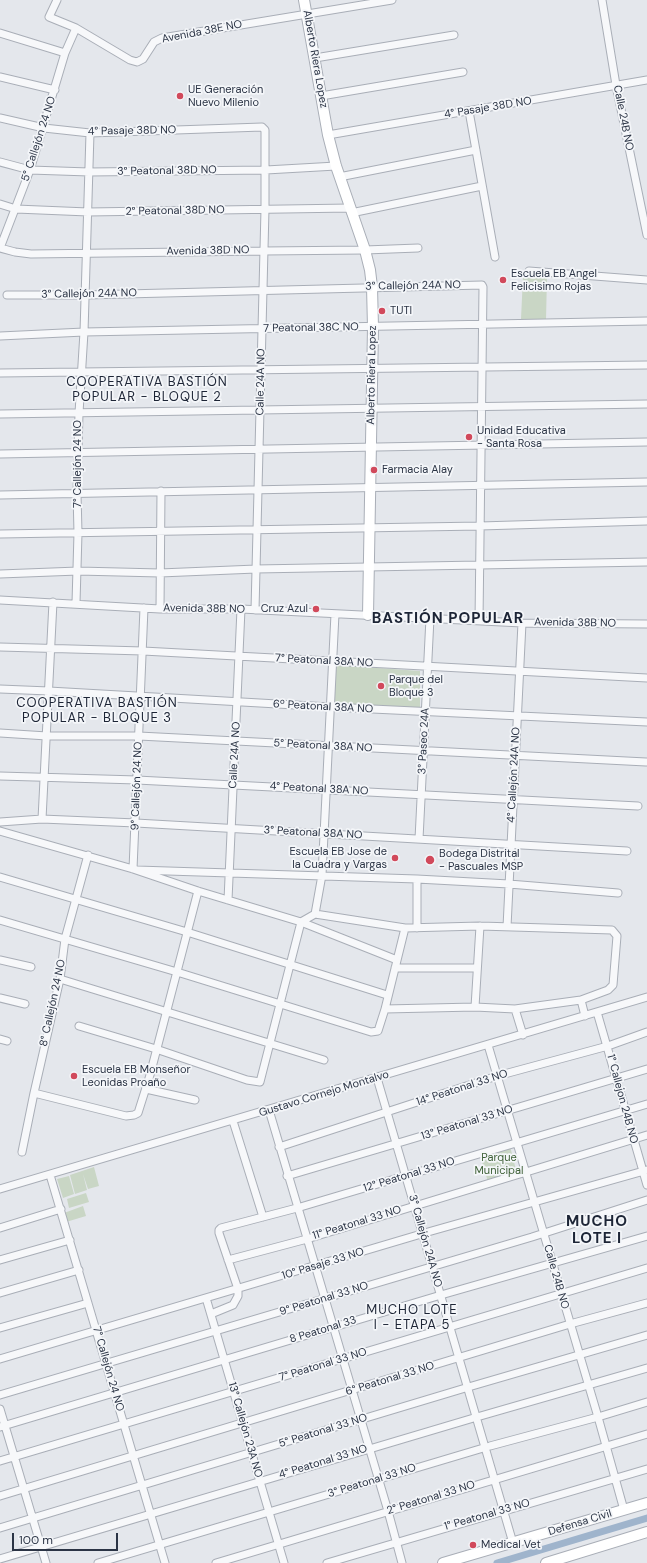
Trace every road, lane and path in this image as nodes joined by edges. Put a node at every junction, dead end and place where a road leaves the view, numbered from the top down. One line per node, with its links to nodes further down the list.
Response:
1 (57, 0): 6 (street, Avenida 38E NO)
2 (304, 0): 5 (main road, Alberto Riera Lopez)
3 (392, 0): 5 (street, Avenida 38E NO)
4 (602, 0): 14 (street, Calle 24B NO)
5 (306, 13): 6 (street, Avenida 38E NO); 10 (main road, Alberto Riera Lopez)
6 (76, 28): 9 (street, 5° Callejón 24 NO)
7 (0, 33): 9 (street)
8 (454, 35): 10 (street)
9 (65, 53): 15 (street, 5° Callejón 24 NO)
10 (315, 58): 16 (main road, Alberto Riera Lopez)
11 (463, 72): 16 (street)
12 (0, 76): 15 (street)
13 (647, 80): 14 (street, 4° Pasaje 38D NO)
14 (616, 85): 17 (street, 4° Pasaje 38D NO); 36 (street, Calle 24B NO)
15 (55, 90): 19 (street, 5° Callejón 24 NO)
16 (321, 96): 22 (main road, Alberto Riera Lopez)
17 (469, 110): 22 (street, 4° Pasaje 38D NO); 23 (street)
18 (0, 118): 19 (street, 4° Pasaje 38D NO)
19 (44, 128): 21 (street, 4° Pasaje 38D NO); 26 (street, 5° Callejón 24 NO)
20 (265, 130): 21 (street, 4° Pasaje 38D NO); 27 (street, Calle 24A NO)
21 (90, 133): 28 (street, 7° Callejón 24 NO)
22 (328, 135): 25 (main road, Alberto Riera Lopez)
23 (476, 150): 29 (street); 30 (street)
24 (0, 162): 26 (street, 3° Peatonal 38D NO)
25 (336, 166): 27 (street, 3° Peatonal 38D NO); 29 (main road, Alberto Riera Lopez)
26 (30, 170): 28 (street, 3° Peatonal 38D NO); 32 (street, 5° Callejón 24 NO)
27 (266, 170): 28 (street, 3° Peatonal 38D NO); 33 (street, Calle 24A NO)
28 (89, 172): 35 (street, 7° Callejón 24 NO)
29 (339, 177): 34 (main road, Alberto Riera Lopez)
30 (482, 186): 34 (street, 2° Peatonal 38D NO); 42 (street)
31 (0, 204): 32 (street, 2° Peatonal 38D NO)
32 (16, 208): 35 (street, 2° Peatonal 38D NO); 37 (street, 5° Callejón 24 NO)
33 (265, 209): 34 (street, 2° Peatonal 38D NO); 35 (street, 2° Peatonal 38D NO); 40 (street, Calle 24A NO)
34 (350, 210): 39 (main road, Alberto Riera Lopez)
35 (88, 212): 41 (street, 7° Callejón 24 NO)
36 (647, 235)
37 (0, 248): 41 (street, Avenida 38D NO)
38 (418, 248): 39 (street, Avenida 38D NO)
39 (365, 250): 40 (street, Avenida 38D NO); 45 (main road, Alberto Riera Lopez)
40 (264, 251): 41 (street, Avenida 38D NO); 46 (street, Calle 24A NO)
41 (86, 253): 48 (street, 7° Callejón 24 NO)
42 (494, 257)
43 (529, 271): 44 (street)
44 (647, 280)
45 (372, 287): 46 (street, 3° Callejón 24A NO); 50 (street, 3° Callejón 24A NO); 51 (main road, Alberto Riera Lopez)
46 (263, 289): 48 (street, 3° Callejón 24A NO); 52 (street, Calle 24A NO)
47 (7, 295): 48 (street, 3° Callejón 24A NO)
48 (86, 295): 53 (street, 7° Callejón 24 NO)
49 (647, 321): 50 (street, 7 Peatonal 38C NO)
50 (483, 324): 51 (street, 7 Peatonal 38C NO); 56 (street, 3° Callejón 24A NO)
51 (373, 327): 52 (street, 7 Peatonal 38C NO); 57 (main road, Alberto Riera Lopez)
52 (262, 329): 53 (street, 7 Peatonal 38C NO); 58 (street, Calle 24A NO)
53 (84, 332): 54 (street, 7 Peatonal 38C NO); 60 (street, 7° Callejón 24 NO)
54 (0, 336)
55 (647, 366): 56 (street)
56 (482, 367): 57 (street); 62 (street, 3° Callejón 24A NO)
57 (372, 368): 58 (street); 63 (main road, Alberto Riera Lopez)
58 (261, 370): 60 (street); 64 (street, Calle 24A NO)
59 (0, 373): 60 (street)
60 (81, 373): 65 (street, 7° Callejón 24 NO)
61 (647, 404): 62 (street)
62 (482, 406): 63 (street); 68 (street, 3° Callejón 24A NO)
63 (372, 408): 64 (street); 69 (main road, Alberto Riera Lopez)
64 (260, 410): 65 (street); 70 (street, Calle 24A NO)
65 (79, 413): 66 (street); 71 (street, 7° Callejón 24 NO)
66 (0, 414)
67 (647, 442): 68 (street)
68 (481, 445): 69 (street); 74 (street, 3° Callejón 24A NO)
69 (371, 446): 70 (street); 75 (main road, Alberto Riera Lopez)
70 (259, 448): 71 (street); 76 (street, Calle 24A NO)
71 (78, 453): 72 (street); 78 (street, 7° Callejón 24 NO)
72 (0, 454)
73 (647, 482): 74 (street)
74 (481, 485): 75 (street); 81 (street, 3° Callejón 24A NO)
75 (370, 488): 76 (street); 82 (main road, Alberto Riera Lopez)
76 (258, 490): 77 (street); 83 (street, Calle 24A NO)
77 (161, 491): 78 (street); 84 (street)
78 (77, 493): 79 (street); 85 (street, 7° Callejón 24 NO)
79 (0, 495)
80 (647, 521): 81 (street)
81 (480, 526): 82 (street); 88 (street, 3° Callejón 24A NO)
82 (370, 528): 83 (street); 89 (main road, Alberto Riera Lopez)
83 (258, 530): 84 (street); 90 (street, Calle 24A NO)
84 (161, 532): 85 (street); 92 (street)
85 (78, 533): 86 (street); 91 (street, 7° Callejón 24 NO)
86 (0, 534)
87 (647, 562): 88 (street)
88 (480, 565): 89 (street); 104 (street, 3° Callejón 24A NO)
89 (369, 567): 90 (street); 102 (main road, Alberto Riera Lopez)
90 (256, 569): 92 (street); 100 (street, Calle 24A NO)
91 (78, 571): 92 (street); 93 (street); 96 (street, 7° Callejón 24 NO)
92 (160, 573): 98 (street)
93 (0, 574)
94 (0, 600): 95 (street, Avenida 38B NO)
95 (53, 602): 96 (street, Avenida 38B NO); 108 (street)
96 (76, 603): 97 (street, Avenida 38B NO)
97 (144, 608): 98 (street, Avenida 38B NO); 109 (street, 9° Callejón 24 NO)
98 (160, 609): 99 (street, Avenida 38B NO)
99 (241, 609): 100 (street, Avenida 38B NO); 110 (street, Calle 24A NO)
100 (255, 610): 101 (street, Avenida 38B NO)
101 (335, 614): 102 (street, Avenida 38B NO); 111 (street)
102 (368, 615): 103 (street, Avenida 38B NO)
103 (430, 618): 104 (street, Avenida 38B NO); 112 (street, 3° Paseo 24A)
104 (479, 621): 105 (street, Avenida 38B NO)
105 (522, 623): 106 (street, Avenida 38B NO); 113 (street, 4° Callejón 24A NO)
106 (647, 624)
107 (0, 647): 108 (street, 7° Peatonal 38A NO)
108 (52, 650): 109 (street, 7° Peatonal 38A NO); 116 (street)
109 (143, 651): 110 (street, 7° Peatonal 38A NO); 117 (street, 9° Callejón 24 NO)
110 (239, 656): 111 (street, 7° Peatonal 38A NO); 118 (street, Calle 24A NO)
111 (333, 661): 112 (street, 7° Peatonal 38A NO); 119 (street)
112 (428, 666): 113 (street, 7° Peatonal 38A NO); 120 (street, 3° Paseo 24A)
113 (520, 672): 114 (street, 7° Peatonal 38A NO); 121 (street, 4° Callejón 24A NO)
114 (647, 678)
115 (0, 690): 116 (street, 6º Peatonal 38A NO)
116 (49, 691): 117 (street, 6º Peatonal 38A NO); 124 (street)
117 (141, 696): 118 (street, 6º Peatonal 38A NO); 125 (street, 9° Callejón 24 NO)
118 (237, 702): 119 (street, 6º Peatonal 38A NO); 126 (street, Calle 24A NO)
119 (330, 707): 120 (street, 6º Peatonal 38A NO); 127 (street)
120 (425, 712): 121 (street, 6º Peatonal 38A NO); 128 (street, 3° Paseo 24A)
121 (517, 716): 122 (street, 6º Peatonal 38A NO); 129 (street, 4° Callejón 24A NO)
122 (647, 722)
123 (0, 733): 124 (street, 5° Peatonal 38A NO)
124 (47, 736): 125 (street, 5° Peatonal 38A NO); 132 (street)
125 (139, 736): 126 (street, 5° Peatonal 38A NO); 133 (street, 9° Callejón 24 NO)
126 (235, 741): 127 (street, 5° Peatonal 38A NO); 134 (street, Calle 24A NO)
127 (328, 746): 128 (street, 5° Peatonal 38A NO); 135 (street)
128 (423, 751): 129 (street, 5° Peatonal 38A NO); 136 (street, 3° Paseo 24A)
129 (516, 755): 130 (street, 5° Peatonal 38A NO); 137 (street, 4° Callejón 24A NO)
130 (646, 762)
131 (0, 776): 132 (street, 4° Peatonal 38A NO)
132 (44, 778): 133 (street, 4° Peatonal 38A NO); 139 (street)
133 (137, 780): 134 (street, 4° Peatonal 38A NO); 141 (street, 9° Callejón 24 NO)
134 (233, 785): 135 (street, 4° Peatonal 38A NO); 142 (street, Calle 24A NO)
135 (326, 790): 136 (street, 4° Peatonal 38A NO); 144 (street)
136 (421, 795): 137 (street, 4° Peatonal 38A NO); 145 (street, 3° Paseo 24A)
137 (513, 799): 138 (street, 4° Peatonal 38A NO); 146 (street, 4° Callejón 24A NO)
138 (638, 806)
139 (42, 819): 140 (street, 3° Peatonal 38A NO); 141 (street, 3° Peatonal 38A NO)
140 (0, 822)
141 (136, 823): 142 (street, 3° Peatonal 38A NO); 149 (street, 9° Callejón 24 NO)
142 (231, 828): 144 (street, 3° Peatonal 38A NO); 150 (street, Calle 24A NO)
143 (0, 831): 148 (street)
144 (324, 834): 145 (street, 3° Peatonal 38A NO); 151 (street)
145 (419, 839): 146 (street, 3° Peatonal 38A NO)
146 (511, 844): 147 (street, 3° Peatonal 38A NO); 154 (street, 4° Callejón 24A NO)
147 (627, 851)
148 (88, 856): 149 (street); 157 (street, 8° Callejón 24 NO)
149 (135, 869): 150 (street); 155 (street)
150 (230, 873): 151 (street); 158 (street, Calle 24A NO)
151 (322, 875): 153 (street); 159 (street)
152 (0, 876): 157 (street)
153 (418, 879): 154 (street); 165 (street)
154 (509, 884): 156 (street); 163 (street, 4° Callejón 24A NO)
155 (198, 891): 158 (street); 166 (street)
156 (618, 893)
157 (76, 899): 166 (street); 167 (street, 8° Callejón 24 NO)
158 (228, 900): 161 (street)
159 (315, 914): 161 (street); 164 (street)
160 (0, 920): 167 (street)
161 (301, 922): 169 (street); 170 (street)
162 (480, 926): 163 (street); 165 (street); 173 (street)
163 (507, 927): 179 (street)
164 (405, 928): 165 (street); 169 (street)
165 (417, 928)
166 (187, 932): 170 (street); 174 (street)
167 (65, 939): 174 (street); 175 (street, 8° Callejón 24 NO)
168 (0, 960): 171 (street)
169 (397, 960): 172 (street)
170 (290, 965): 176 (street); 181 (street)
171 (32, 967)
172 (395, 968): 173 (street); 176 (street)
173 (476, 968): 182 (street)
174 (177, 972): 181 (street); 185 (street)
175 (60, 979): 185 (street); 201 (street, 8° Callejón 24 NO)
176 (387, 995): 183 (street)
177 (647, 997): 186 (street, Gustavo Cornejo Montalvo)
178 (0, 998): 180 (street)
179 (581, 1000): 184 (street); 187 (street)
180 (25, 1004)
181 (279, 1005): 183 (street); 191 (street)
182 (475, 1007): 183 (street); 184 (street)
183 (385, 1009)
184 (515, 1009): 190 (street)
185 (166, 1012): 191 (street); 194 (street)
186 (597, 1012): 187 (street, Gustavo Cornejo Montalvo); 193 (street, 1° Callejon 24B NO)
187 (585, 1016): 190 (street, Gustavo Cornejo Montalvo)
188 (79, 1026): 194 (street)
189 (647, 1032): 193 (street, 14° Peatonal 33 NO)
190 (522, 1035): 192 (street, Gustavo Cornejo Montalvo)
191 (270, 1044): 194 (street); 195 (street)
192 (488, 1045): 197 (street, Calle 24B NO); 198 (street, Gustavo Cornejo Montalvo)
193 (608, 1046): 197 (street, 14° Peatonal 33 NO); 199 (street, 1° Callejon 24B NO)
194 (156, 1049): 200 (street)
195 (324, 1060)
196 (647, 1069): 199 (street, 13° Peatonal 33 NO)
197 (497, 1076): 206 (street, Calle 24B NO); 207 (street, 14° Peatonal 33 NO)
198 (377, 1078): 204 (street, Gustavo Cornejo Montalvo); 207 (street, 3° Callejón 24A NO)
199 (615, 1079): 205 (street, 1° Callejon 24B NO); 206 (street, 13° Peatonal 33 NO)
200 (146, 1089): 201 (street); 202 (street)
201 (34, 1093): 214 (street, 8° Callejón 24 NO)
202 (195, 1100)
203 (647, 1104): 205 (street, 12° Peatonal 33 NO)
204 (269, 1110): 208 (street, Gustavo Cornejo Montalvo); 213 (street)
205 (624, 1110): 210 (street, 1° Callejon 24B NO); 211 (street, 12° Peatonal 33 NO)
206 (508, 1111): 211 (street, Calle 24B NO); 212 (street, 13° Peatonal 33 NO)
207 (387, 1112): 212 (street, 3° Callejón 24A NO); 213 (street, 14° Peatonal 33 NO)
208 (233, 1121): 217 (street, Gustavo Cornejo Montalvo); 227 (street)
209 (647, 1135): 210 (street, 11° Peatonal 33 NO)
210 (633, 1139): 215 (street, 1° Callejon 24B NO); 216 (street, 11° Peatonal 33 NO)
211 (517, 1142): 216 (street, Calle 24B NO); 219 (street, 12° Peatonal 33 NO)
212 (397, 1144): 218 (street, 13° Peatonal 33 NO); 219 (street, 3° Callejón 24A NO)
213 (279, 1147): 218 (street)
214 (22, 1152)
215 (645, 1170): 220 (street, 1° Callejon 24B NO); 223 (street, 10° Pasaje 33 NO)
216 (526, 1173): 223 (street, Calle 24B NO); 224 (street, 11° Peatonal 33 NO)
217 (50, 1175): 221 (street, Gustavo Cornejo Montalvo); 226 (street, 7° Callejón 24 NO)
218 (287, 1176): 225 (street)
219 (406, 1176): 224 (street, 3° Callejón 24A NO); 225 (street, 12° Peatonal 33 NO)
220 (647, 1185)
221 (0, 1189)
222 (647, 1200): 229 (street, 9° Peatonal 33 NO)
223 (534, 1202): 229 (street, Calle 24B NO); 230 (street, 10° Pasaje 33 NO)
224 (415, 1206): 230 (street, 3° Callejón 24A NO); 232 (street, 11° Peatonal 33 NO)
225 (297, 1208): 227 (street, 12° Peatonal 33 NO); 232 (street)
226 (61, 1209): 228 (street); 233 (street, 7° Callejón 24 NO)
227 (264, 1217): 235 (street, 12° Peatonal 33 NO)
228 (0, 1228)
229 (543, 1233): 236 (street, Calle 24B NO); 238 (street, 9° Peatonal 33 NO)
230 (423, 1234): 237 (street, 10° Pasaje 33 NO); 238 (street, 3° Callejón 24A NO)
231 (647, 1236): 236 (street, 8 Peatonal 33)
232 (307, 1239): 235 (street, 11° Peatonal 33 NO); 237 (street)
233 (70, 1240): 234 (street); 240 (street, 7° Callejón 24 NO)
234 (0, 1260)
235 (228, 1260): 241 (street)
236 (552, 1264): 243 (street, Calle 24B NO); 244 (street, 8 Peatonal 33)
237 (315, 1266): 241 (street, 10° Pasaje 33 NO); 246 (street)
238 (433, 1266): 244 (street, 3° Callejón 24A NO); 246 (street, 9° Peatonal 33 NO)
239 (647, 1268): 243 (street, 7° Peatonal 33 NO)
240 (78, 1270): 242 (street); 247 (street, 7° Callejón 24 NO)
241 (238, 1289): 245 (street, 10° Pasaje 33 NO); 249 (street)
242 (0, 1293)
243 (561, 1294): 250 (street, Calle 24B NO); 252 (street, 7° Peatonal 33 NO)
244 (441, 1295): 251 (street, 8 Peatonal 33); 252 (street, 3° Callejón 24A NO)
245 (206, 1298): 249 (street, 13° Callejón 23A NO); 254 (street, 10° Pasaje 33 NO)
246 (324, 1298): 251 (street); 255 (street, 9° Peatonal 33 NO)
247 (88, 1303): 253 (street); 254 (street, 7° Callejón 24 NO)
248 (647, 1303): 250 (street, 6° Peatonal 33 NO)
249 (211, 1314): 255 (street, 13° Callejón 23A NO)
250 (570, 1324): 257 (street, Calle 24B NO); 258 (street, 6° Peatonal 33 NO)
251 (333, 1327): 260 (street); 261 (street, 8 Peatonal 33)
252 (450, 1327): 258 (street, 3° Callejón 24A NO); 260 (street, 7° Peatonal 33 NO)
253 (0, 1328)
254 (96, 1330): 259 (street, 10° Pasaje 33 NO); 262 (street, 7° Callejón 24 NO)
255 (216, 1331): 261 (street, 13° Callejón 23A NO); 262 (street, 9° Peatonal 33 NO)
256 (647, 1335): 257 (street, 5° Peatonal 33 NO)
257 (579, 1354): 264 (street, Calle 24B NO); 265 (street, 5° Peatonal 33 NO)
258 (459, 1358): 265 (street, 3° Callejón 24A NO); 266 (street, 6° Peatonal 33 NO)
259 (0, 1359)
260 (342, 1359): 266 (street); 267 (street, 7° Peatonal 33 NO)
261 (225, 1360): 267 (street, 13° Callejón 23A NO); 268 (street, 8 Peatonal 33)
262 (106, 1364): 268 (street, 7° Callejón 24 NO); 269 (street, 9° Peatonal 33 NO)
263 (647, 1368): 264 (street, 4° Peatonal 33 NO)
264 (588, 1385): 272 (street, 4° Peatonal 33 NO); 273 (street, Calle 24B NO)
265 (468, 1388): 272 (street, 3° Callejón 24A NO); 274 (street, 5° Peatonal 33 NO)
266 (352, 1390): 274 (street); 275 (street, 6° Peatonal 33 NO)
267 (234, 1391): 275 (street, 13° Callejón 23A NO); 276 (street, 7° Peatonal 33 NO)
268 (115, 1392): 276 (street, 7° Callejón 24 NO); 277 (street, 8 Peatonal 33)
269 (0, 1395)
270 (647, 1402): 273 (street, 3° Peatonal 33 NO)
271 (0, 1409): 277 (street)
272 (477, 1417): 280 (street, 4° Peatonal 33 NO); 281 (street, 3° Callejón 24A NO)
273 (598, 1417): 279 (street, Calle 24B NO); 281 (street, 3° Peatonal 33 NO)
274 (361, 1420): 280 (street); 282 (street, 5° Peatonal 33 NO)
275 (243, 1423): 282 (street, 13° Callejón 23A NO); 283 (street, 6° Peatonal 33 NO)
276 (124, 1424): 283 (street, 7° Callejón 24 NO); 284 (street, 7° Peatonal 33 NO)
277 (2, 1426): 284 (street)
278 (647, 1434): 279 (street, 2° Peatonal 33 NO)
279 (606, 1446): 288 (street, 2° Peatonal 33 NO); 289 (street, Calle 24B NO)
280 (370, 1448): 287 (street); 290 (street, 4° Peatonal 33 NO)
281 (486, 1448): 287 (street, 3° Peatonal 33 NO); 288 (street, 3° Callejón 24A NO)
282 (252, 1453): 290 (street, 13° Callejón 23A NO); 291 (street, 5° Peatonal 33 NO)
283 (133, 1456): 291 (street, 7° Callejón 24 NO); 292 (street, 6° Peatonal 33 NO)
284 (14, 1457): 285 (street, 7° Peatonal 33 NO); 292 (street)
285 (0, 1461)
286 (647, 1469): 289 (street, 1° Peatonal 33 NO)
287 (379, 1479): 297 (street); 298 (street, 3° Peatonal 33 NO)
288 (495, 1479): 295 (street, 3° Callejón 24A NO); 297 (street, 2° Peatonal 33 NO)
289 (614, 1479): 295 (street, 1° Peatonal 33 NO); 296 (street, Calle 24B NO)
290 (260, 1481): 298 (street, 13° Callejón 23A NO); 299 (street, 4° Peatonal 33 NO)
291 (142, 1486): 299 (street, 7° Callejón 24 NO); 300 (street, 5° Peatonal 33 NO)
292 (24, 1489): 293 (street); 300 (street)
293 (0, 1496)
294 (647, 1503): 296 (main road, Defensa Civil)
295 (504, 1510): 303 (street, 1° Peatonal 33 NO); 304 (street, 3° Callejón 24A NO)
296 (624, 1510): 304 (main road, Defensa Civil)
297 (388, 1511): 303 (street); 305 (street, 2° Peatonal 33 NO)
298 (270, 1512): 305 (street, 13° Callejón 23A NO); 306 (street, 3° Peatonal 33 NO)
299 (150, 1514): 306 (street, 7° Callejón 24 NO); 307 (street, 4° Peatonal 33 NO)
300 (33, 1518): 301 (street, 5° Peatonal 33 NO); 307 (street)
301 (0, 1528)
302 (646, 1534): 317 (main road)
303 (397, 1542): 314 (street, 1° Peatonal 33 NO); 315 (street)
304 (513, 1543): 316 (main road, Defensa Civil)
305 (279, 1544): 312 (street, 2° Peatonal 33 NO); 313 (street, 13° Callejón 23A NO)
306 (160, 1545): 310 (street, 3° Peatonal 33 NO); 311 (street, 7° Callejón 24 NO)
307 (41, 1546): 308 (street, 4° Peatonal 33 NO); 309 (street)
308 (0, 1559)
309 (46, 1563)
310 (98, 1563)
311 (165, 1563)
312 (216, 1563)
313 (284, 1563)
314 (327, 1563)
315 (402, 1563)
316 (443, 1563)
317 (546, 1563)

